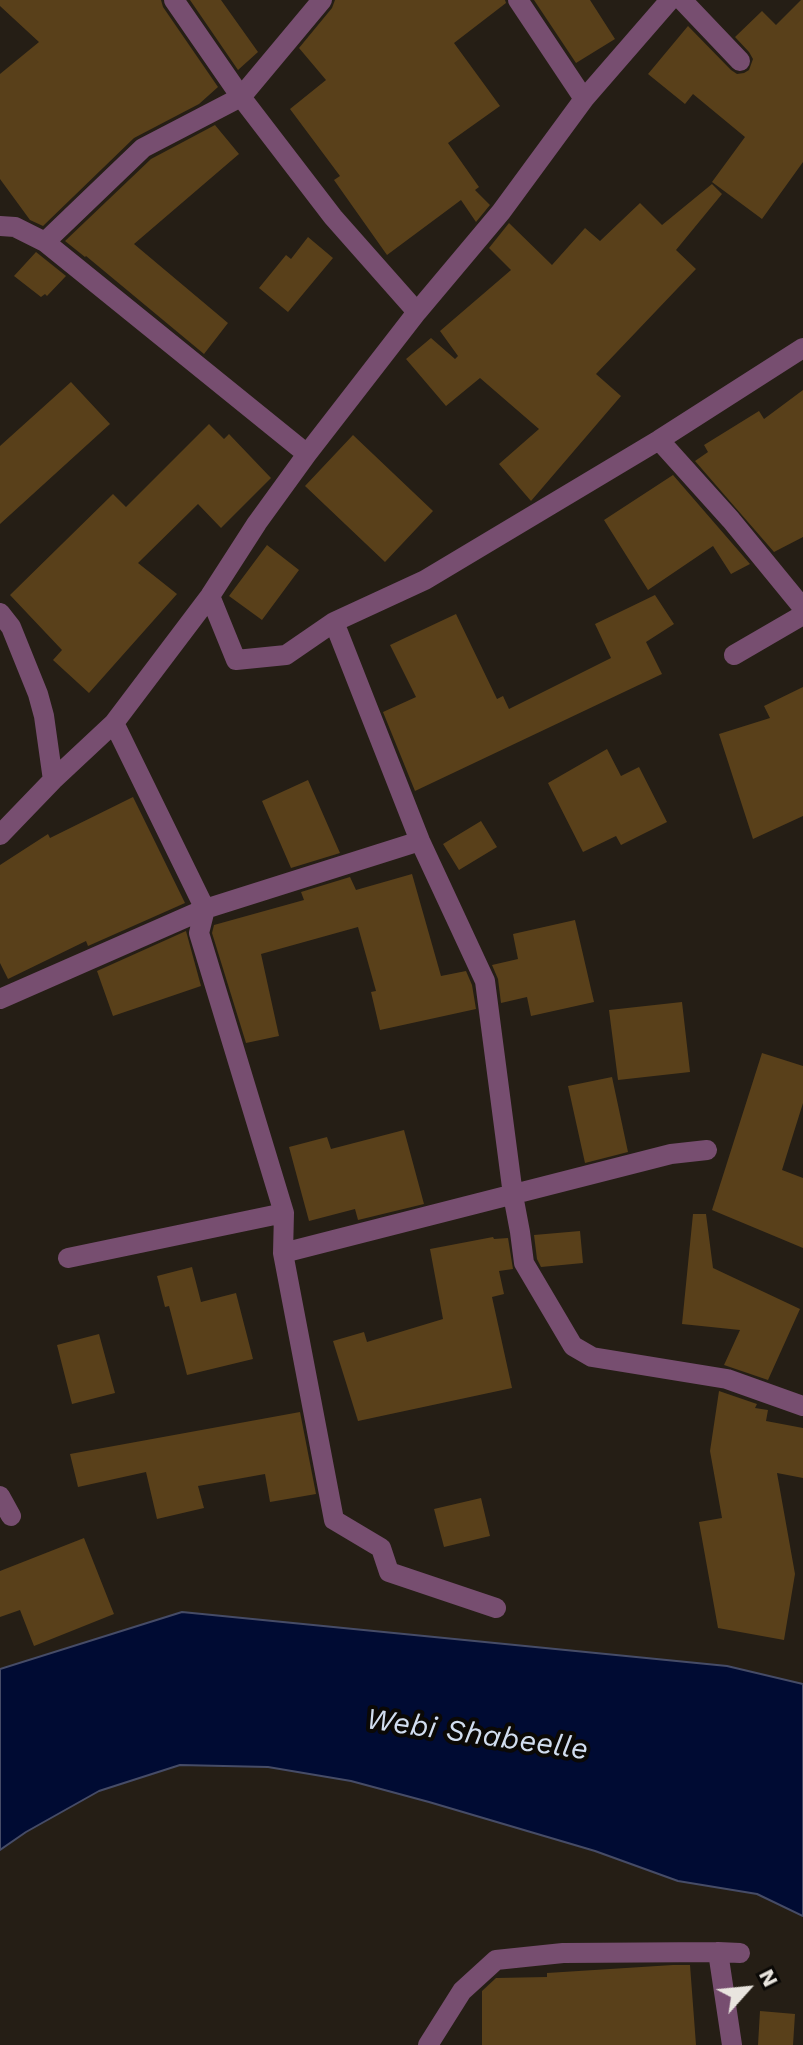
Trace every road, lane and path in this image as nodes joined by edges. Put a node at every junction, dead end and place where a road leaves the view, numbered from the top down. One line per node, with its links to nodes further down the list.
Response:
1 (174, 0): 7 (street)
2 (322, 0): 7 (street)
3 (518, 0): 8 (street)
4 (670, 0): 8 (street)
5 (682, 0): 6 (street)
6 (740, 61)
7 (241, 97): 10 (street); 11 (street)
8 (584, 99): 11 (street)
9 (0, 226): 10 (street)
10 (45, 242): 14 (street)
11 (417, 312): 14 (street)
12 (803, 348): 13 (street)
13 (659, 440): 16 (street); 19 (street)
14 (307, 454): 15 (street)
15 (210, 596): 19 (street); 21 (street)
16 (803, 608)
17 (0, 613): 22 (street)
18 (803, 615): 20 (street)
19 (334, 622): 24 (street)
20 (734, 655)
21 (114, 723): 22 (street); 25 (street)
22 (53, 780): 23 (street)
23 (0, 835)
24 (420, 841): 25 (street); 28 (street)
25 (205, 909): 26 (street); 29 (street)
26 (0, 999)
27 (707, 1150): 28 (street)
28 (513, 1195): 30 (street); 32 (street)
29 (284, 1213): 30 (street); 31 (street)
30 (283, 1253): 35 (street)
31 (68, 1258)
32 (803, 1406)
33 (0, 1496): 34 (street)
34 (11, 1516)
35 (496, 1608)
36 (718, 1952): 37 (street); 38 (street); 39 (street)
37 (740, 1953)
38 (428, 2045)
39 (732, 2045)

